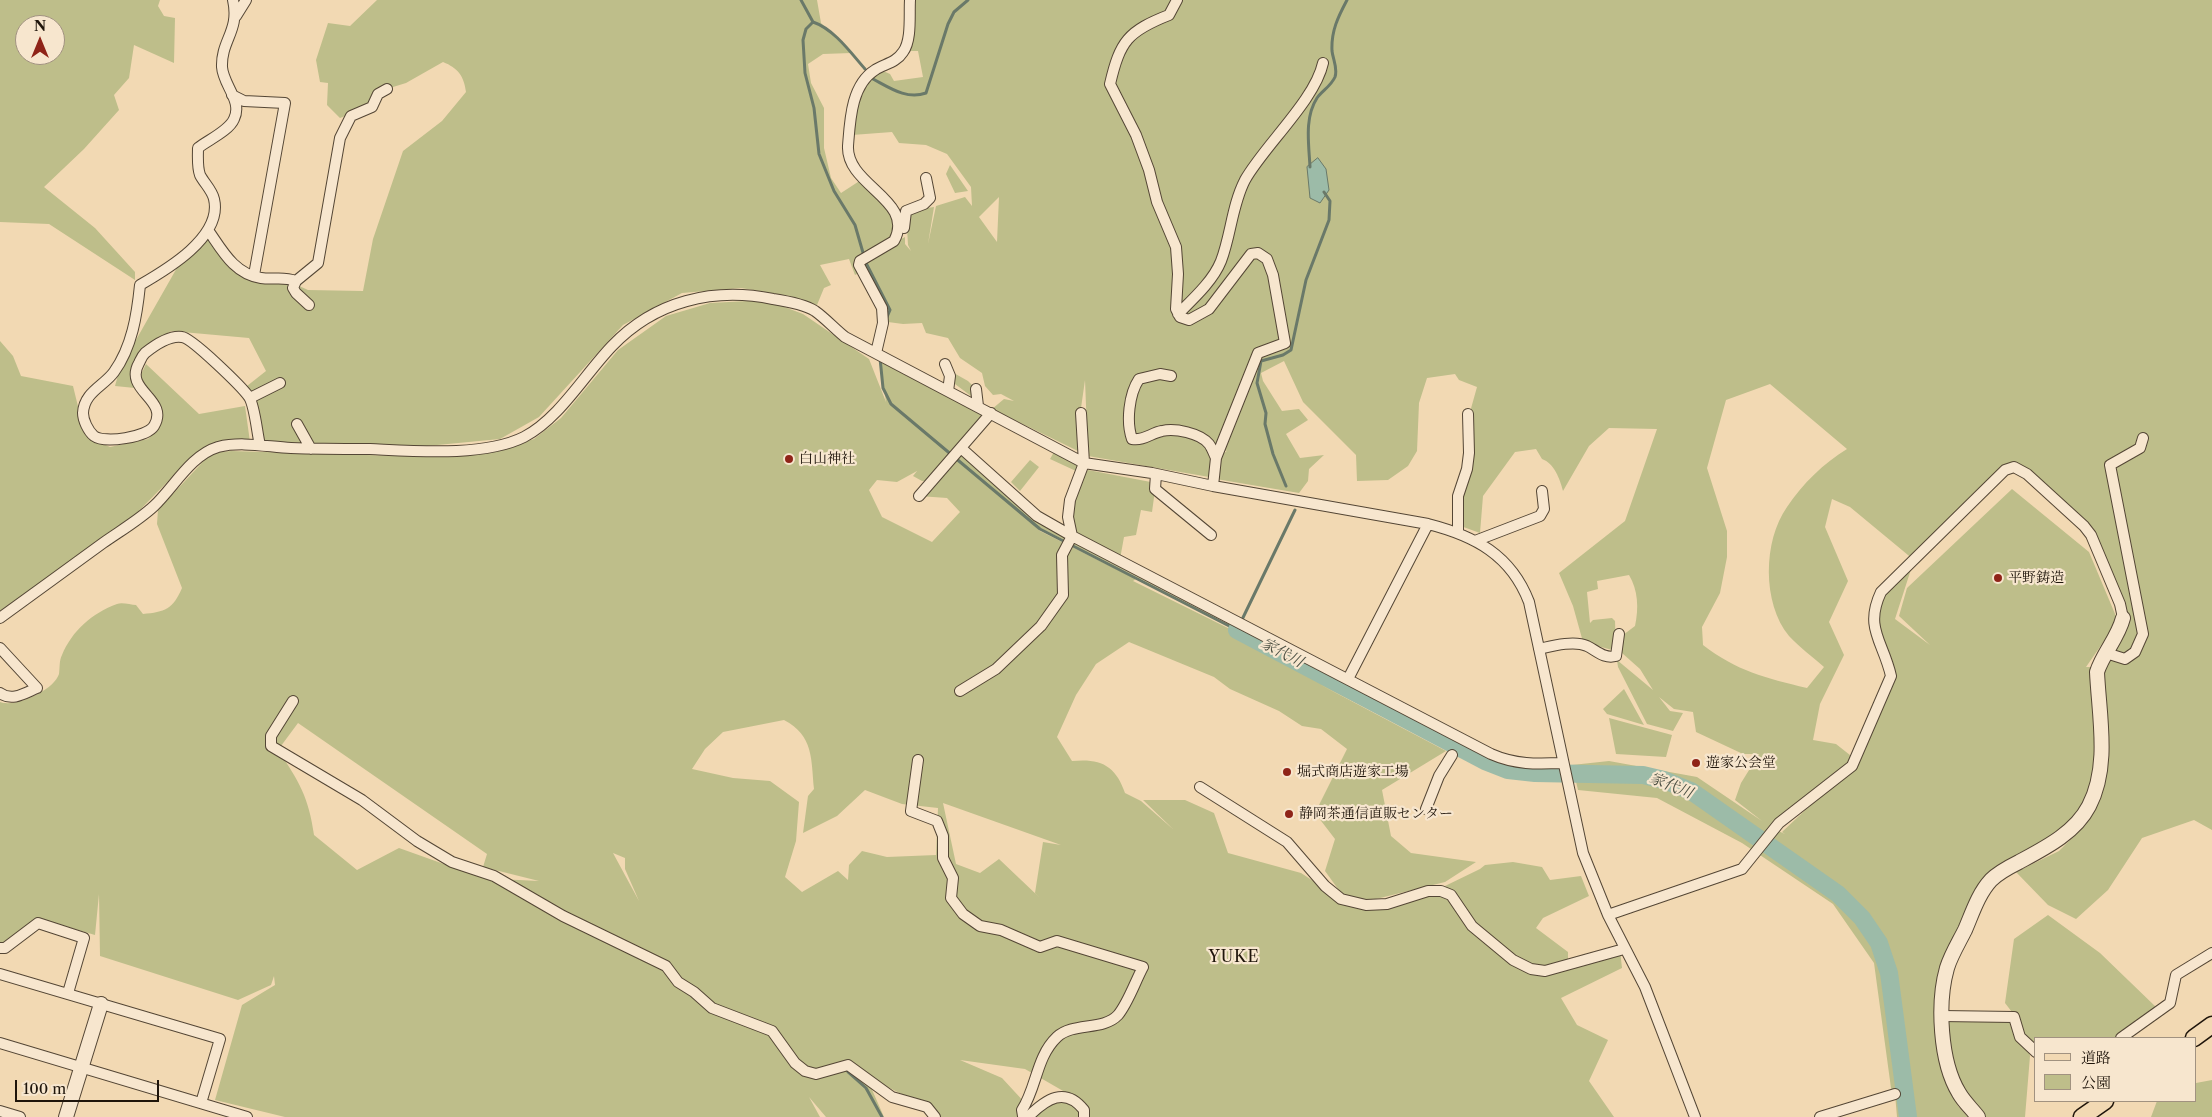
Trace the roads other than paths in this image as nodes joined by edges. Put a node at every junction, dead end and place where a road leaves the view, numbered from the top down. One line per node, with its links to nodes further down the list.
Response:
1 (234, 0): 5 (street)
2 (246, 0): 5 (street)
3 (910, 0): 11 (street)
4 (1177, 0): 15 (street)
5 (236, 16): 8 (street)
6 (1323, 63): 15 (street)
7 (387, 89): 13 (street)
8 (232, 95): 10 (street); 12 (street)
9 (926, 178): 11 (street)
10 (208, 230): 12 (street); 22 (street)
11 (894, 241): 16 (street)
12 (254, 275): 13 (street)
13 (296, 281): 14 (street)
14 (309, 305)
15 (1178, 314): 32 (street)
16 (880, 355): 21 (street); 30 (street)
17 (945, 364): 21 (street)
18 (1171, 376): 32 (street)
19 (280, 383): 22 (street)
20 (976, 389): 23 (street)
21 (948, 391): 23 (street)
22 (250, 398): 29 (street)
23 (978, 406): 24 (street)
24 (991, 413): 31 (street); 33 (street)
25 (1081, 413): 33 (street)
26 (1468, 414): 39 (street)
27 (298, 424): 30 (street)
28 (2144, 438): 48 (street)
29 (260, 445): 30 (street); 43 (street)
30 (311, 449)
31 (959, 449): 37 (street); 41 (street)
32 (1216, 458): 35 (street)
33 (1084, 463): 34 (street); 41 (street)
34 (1156, 474): 35 (street); 40 (street)
35 (1213, 486): 38 (street)
36 (1542, 491): 42 (street)
37 (919, 496)
38 (1428, 524): 39 (street); 49 (street)
39 (1458, 532): 42 (street)
40 (1211, 534)
41 (1071, 538): 49 (street); 50 (street)
42 (1476, 541): 47 (street)
43 (0, 618)
44 (2123, 618): 48 (street); 58 (street)
45 (1619, 634): 47 (street)
46 (0, 648): 51 (street)
47 (1539, 649): 55 (street)
48 (2106, 653): 65 (street)
49 (1348, 679): 55 (street)
50 (960, 690)
51 (0, 693)
52 (293, 701): 79 (street)
53 (1452, 755): 57 (street)
54 (918, 760): 80 (street)
55 (1563, 763): 58 (street)
56 (1200, 787): 60 (street)
57 (1426, 809)
58 (1608, 915): 60 (street)
59 (0, 948): 63 (street)
60 (1624, 948): 82 (street)
61 (2212, 953): 67 (street)
62 (0, 974): 63 (street)
63 (68, 993): 64 (street)
64 (101, 1004): 71 (street); 74 (street)
65 (1942, 1016): 70 (street); 84 (street)
66 (2212, 1026): 68 (main road)
67 (2122, 1037)
68 (2196, 1037)
69 (0, 1043): 71 (street)
70 (2034, 1050)
71 (80, 1068): 74 (street); 77 (street)
72 (1895, 1094): 83 (street)
73 (2104, 1102): 85 (main road)
74 (201, 1103): 78 (street)
75 (0, 1111): 76 (street)
76 (20, 1117)
77 (66, 1117)
78 (247, 1117)
79 (935, 1117)
80 (1027, 1117): 81 (street)
81 (1084, 1117)
82 (1695, 1117)
83 (1820, 1117)
84 (1978, 1117)
85 (2082, 1117)

